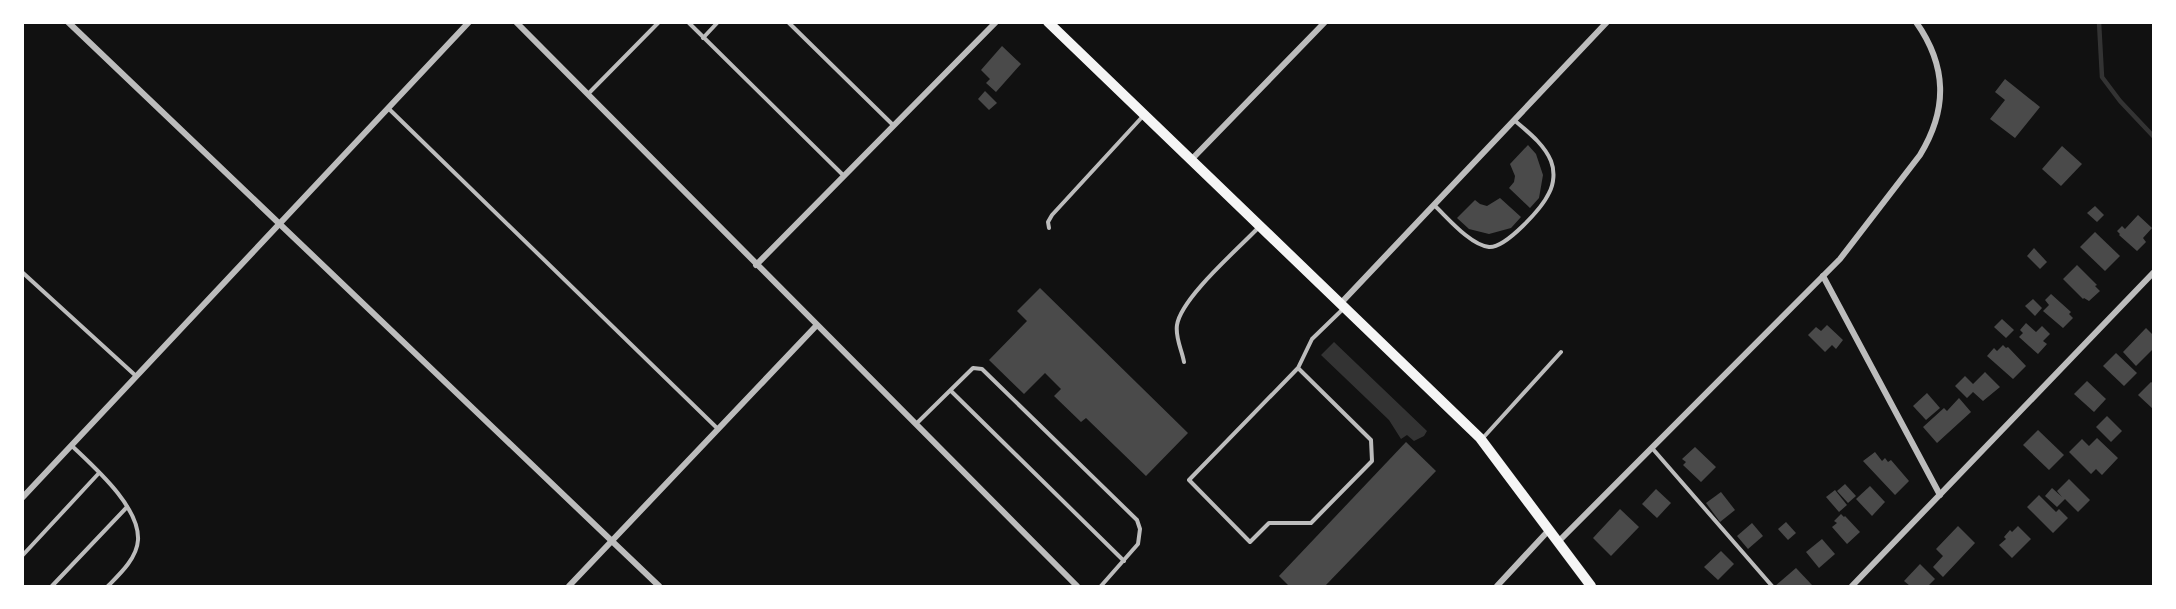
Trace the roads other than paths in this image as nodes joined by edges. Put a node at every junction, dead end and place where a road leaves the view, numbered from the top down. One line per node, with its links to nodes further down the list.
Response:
1 (68, 22): 22 (street)
2 (469, 22): 15 (street)
3 (516, 22): 14 (street)
4 (659, 22): 14 (lane)
5 (688, 22): 13 (lane)
6 (718, 22): 13 (lane)
7 (788, 22): 18 (lane)
8 (996, 22): 18 (street)
9 (1048, 22): 16 (main road)
10 (1325, 22): 19 (street)
11 (1607, 22): 17 (street)
12 (1916, 22): 28 (street)
13 (703, 38): 20 (lane)
14 (588, 95): 25 (street)
15 (388, 108): 22 (street); 37 (lane)
16 (1144, 114): 19 (main road); 24 (lane)
17 (1514, 120): 21 (street); 21 (lane)
18 (893, 125): 20 (street)
19 (1191, 160): 23 (main road)
20 (844, 176): 25 (street)
21 (1434, 205): 29 (street)
22 (279, 224): 34 (street); 46 (street)
23 (1261, 226): 29 (main road); 32 (lane)
24 (1049, 228)
25 (756, 265): 30 (street)
26 (22, 272): 34 (lane)
27 (2154, 272): 42 (street)
28 (1823, 276): 40 (street); 42 (street)
29 (1343, 305): 33 (lane); 38 (main road)
30 (816, 326): 36 (street); 37 (street)
31 (1561, 352): 38 (lane)
32 (1184, 362)
33 (1298, 368): 33 (lane)
34 (136, 377): 39 (street)
35 (951, 391): 36 (lane); 49 (lane); 49 (lane)
36 (915, 425): 54 (street)
37 (718, 429): 46 (street)
38 (1481, 440): 45 (main road)
39 (72, 446): 41 (lane); 43 (street)
40 (1652, 448): 47 (street); 58 (lane)
41 (99, 473): 44 (lane); 48 (lane)
42 (1940, 495): 59 (street)
43 (22, 498)
44 (127, 507): 50 (lane); 51 (lane)
45 (1549, 530): 47 (main road); 56 (street)
46 (612, 541): 52 (street); 53 (street)
47 (1558, 542): 57 (main road)
48 (22, 556)
49 (1124, 561): 55 (lane)
50 (52, 586)
51 (108, 586)
52 (568, 586)
53 (659, 586)
54 (1077, 586)
55 (1101, 586)
56 (1497, 586)
57 (1591, 586)
58 (1772, 586)
59 (1852, 586)

